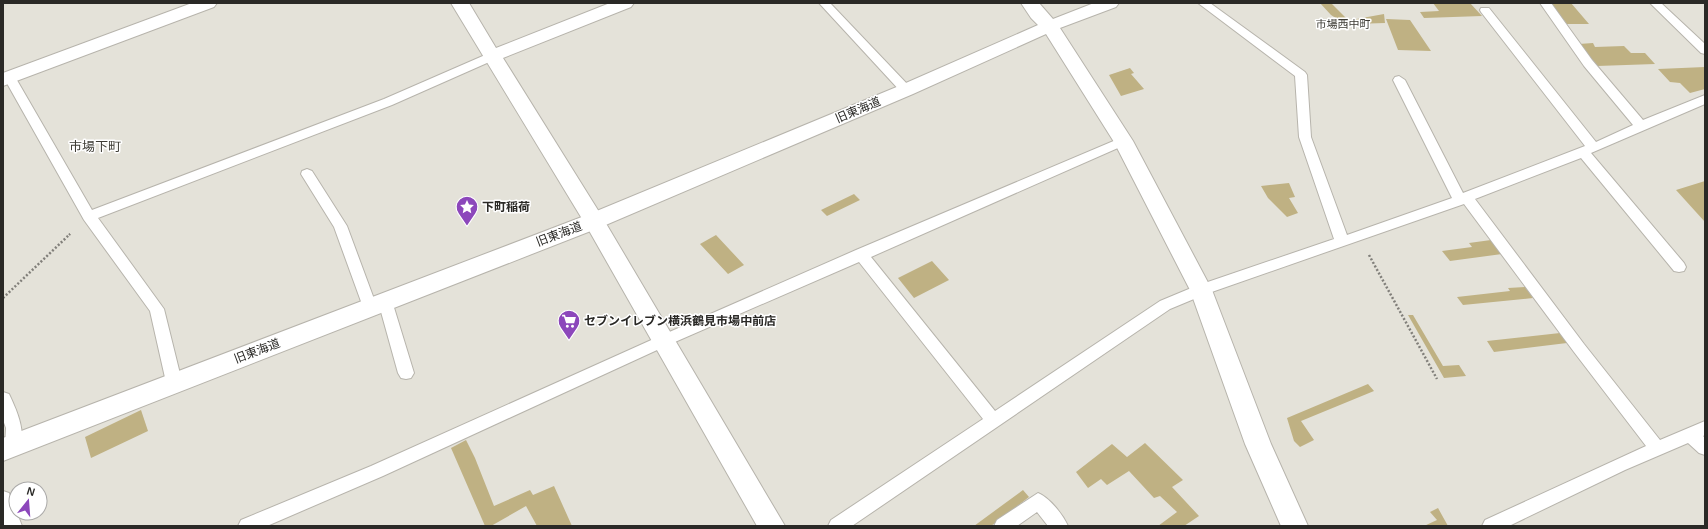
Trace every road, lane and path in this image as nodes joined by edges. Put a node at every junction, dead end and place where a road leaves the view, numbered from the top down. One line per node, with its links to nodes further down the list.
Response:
1 (208, 3): 14 (street)
2 (460, 3): 13 (street)
3 (624, 3): 13 (street)
4 (824, 3): 16 (lane)
5 (1030, 3): 11 (street)
6 (1110, 3): 11 (street, 旧東海道)
7 (1203, 3): 26 (lane)
8 (1545, 3): 18 (lane)
9 (1655, 3): 12 (lane)
10 (1485, 10): 20 (lane)
11 (1050, 26): 16 (street, 旧東海道); 19 (street)
12 (1705, 50)
13 (492, 56): 23 (lane); 24 (street)
14 (6, 79): 23 (lane)
15 (1399, 80): 22 (lane)
16 (906, 90): 24 (street, 旧東海道)
17 (1705, 99): 18 (lane)
18 (1641, 126): 20 (lane)
19 (1123, 141): 27 (lane); 29 (street)
20 (1588, 150): 22 (lane); 28 (lane)
21 (307, 174): 31 (lane)
22 (1463, 198): 25 (lane); 41 (lane)
23 (89, 216): 30 (path); 35 (lane)
24 (594, 221): 31 (street, 旧東海道); 32 (street)
25 (1358, 236): 26 (lane); 34 (path)
26 (1342, 241): 29 (lane)
27 (861, 254): 32 (lane); 37 (lane)
28 (1679, 267)
29 (1201, 290): 37 (lane); 50 (street)
30 (3, 298)
31 (377, 304): 33 (lane); 35 (street, 旧東海道)
32 (663, 341): 45 (lane); 46 (street)
33 (406, 373)
34 (1437, 379)
35 (174, 382): 39 (street, 旧東海道)
36 (3, 400): 39 (lane)
37 (994, 420): 47 (lane)
38 (1698, 431): 40 (lane); 41 (lane)
39 (8, 448)
40 (1705, 448)
41 (1658, 449): 43 (lane)
42 (3, 499): 44 (lane)
43 (1503, 524)
44 (13, 526)
45 (247, 526)
46 (772, 526)
47 (837, 526)
48 (1003, 526): 49 (lane)
49 (1059, 526)
50 (1296, 526)

